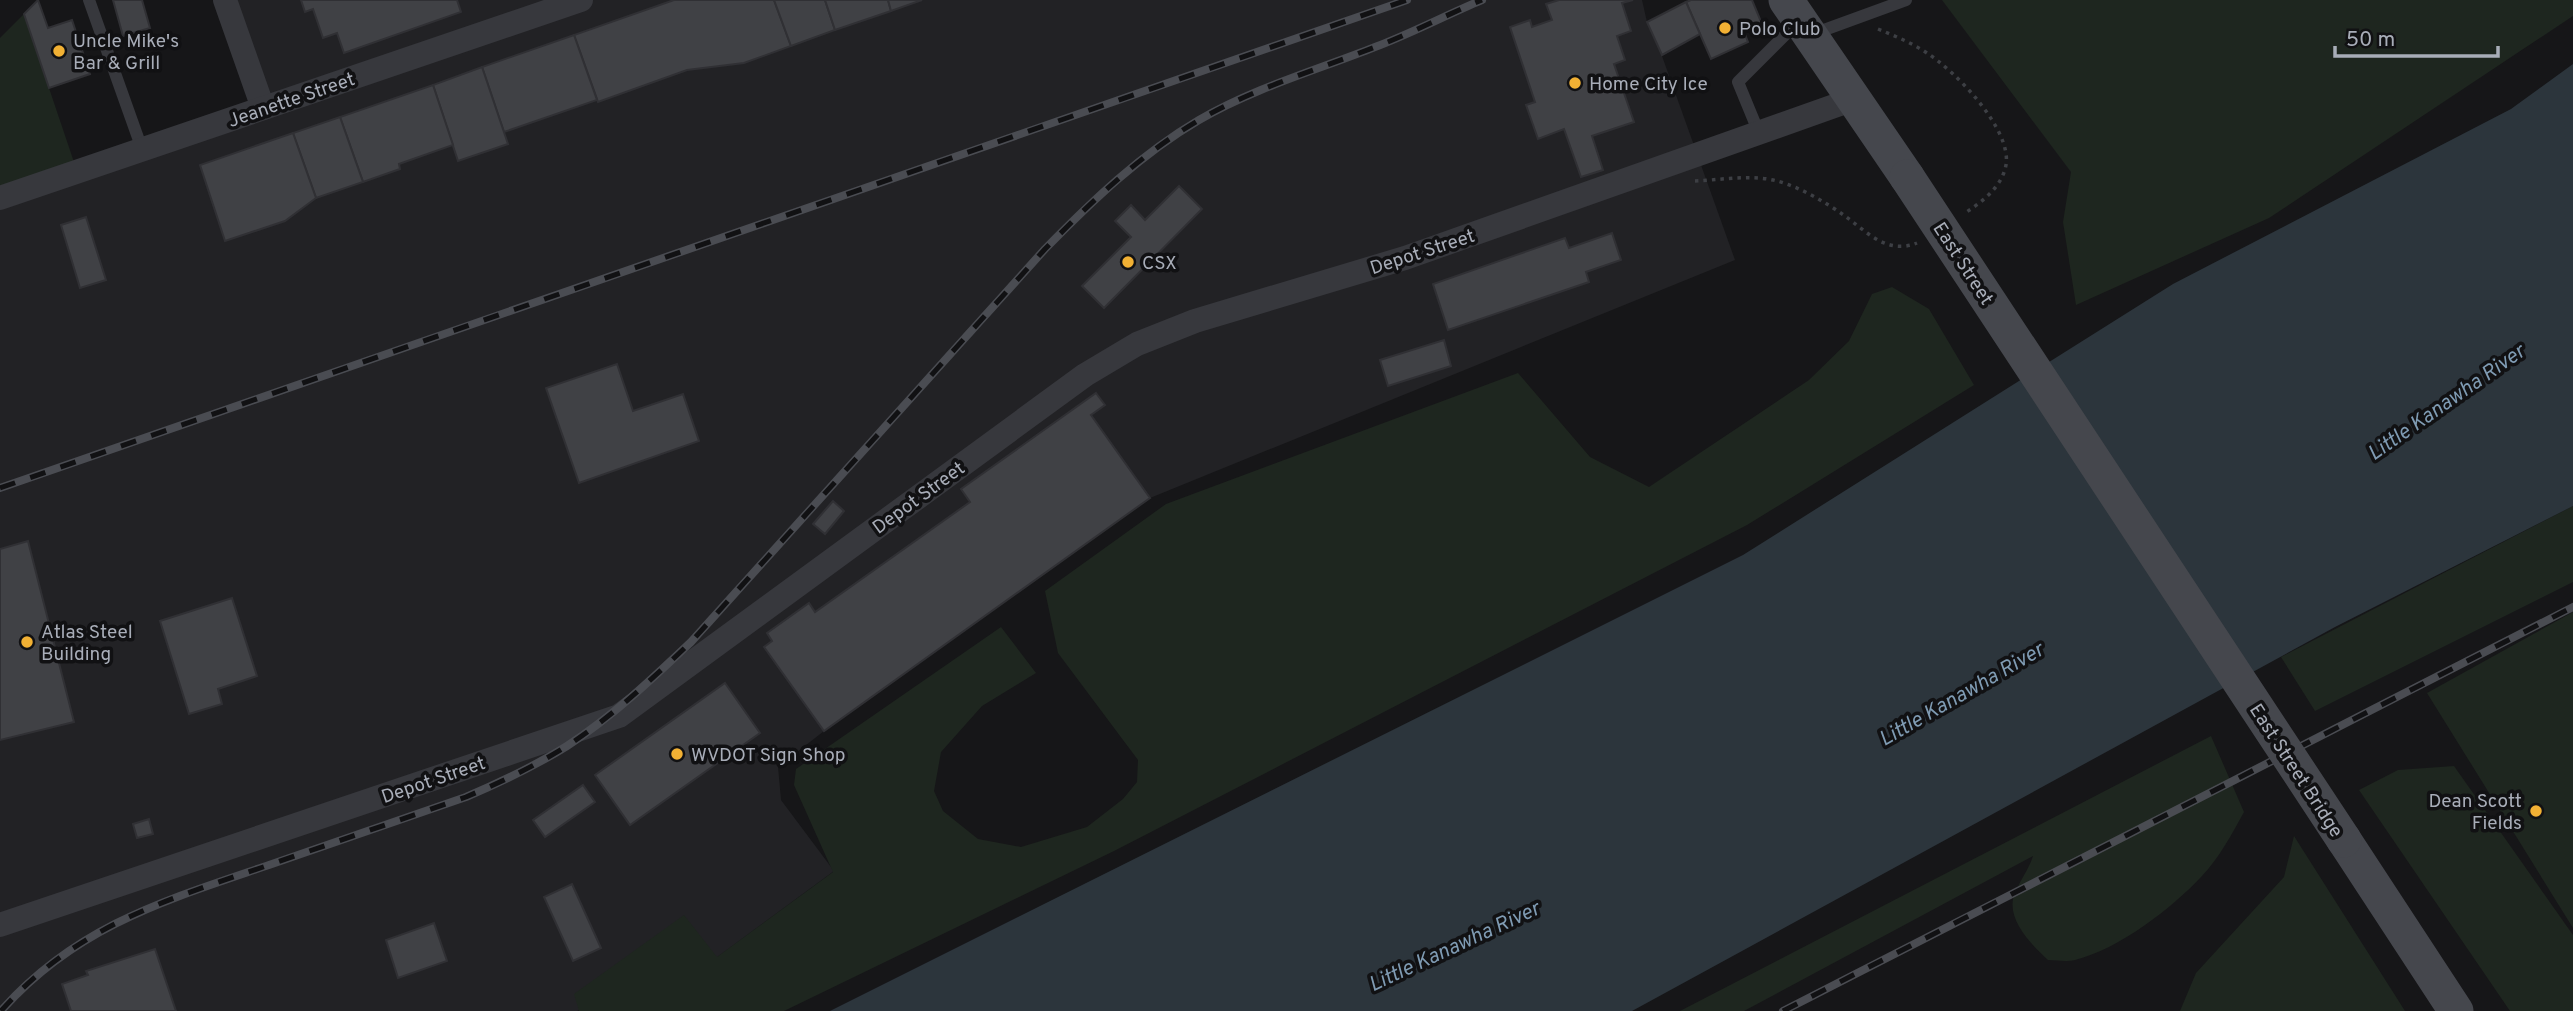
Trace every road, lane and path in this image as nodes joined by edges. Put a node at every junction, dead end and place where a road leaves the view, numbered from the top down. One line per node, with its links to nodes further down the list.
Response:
1 (89, 0): 9 (lane)
2 (225, 0): 7 (street)
3 (581, 0): 7 (street, Jeanette Street)
4 (1906, 0): 5 (lane)
5 (1798, 19): 6 (main road, East Street); 8 (lane)
6 (1854, 99): 8 (street, Depot Street); 11 (main road, East Street, bridge)
7 (263, 108): 9 (street, Jeanette Street)
8 (1759, 133): 12 (street, Depot Street)
9 (142, 149): 10 (street, Jeanette Street)
10 (0, 198)
11 (2138, 528): 13 (main road, East Street Bridge, bridge)
12 (0, 925)
13 (2456, 1011)

